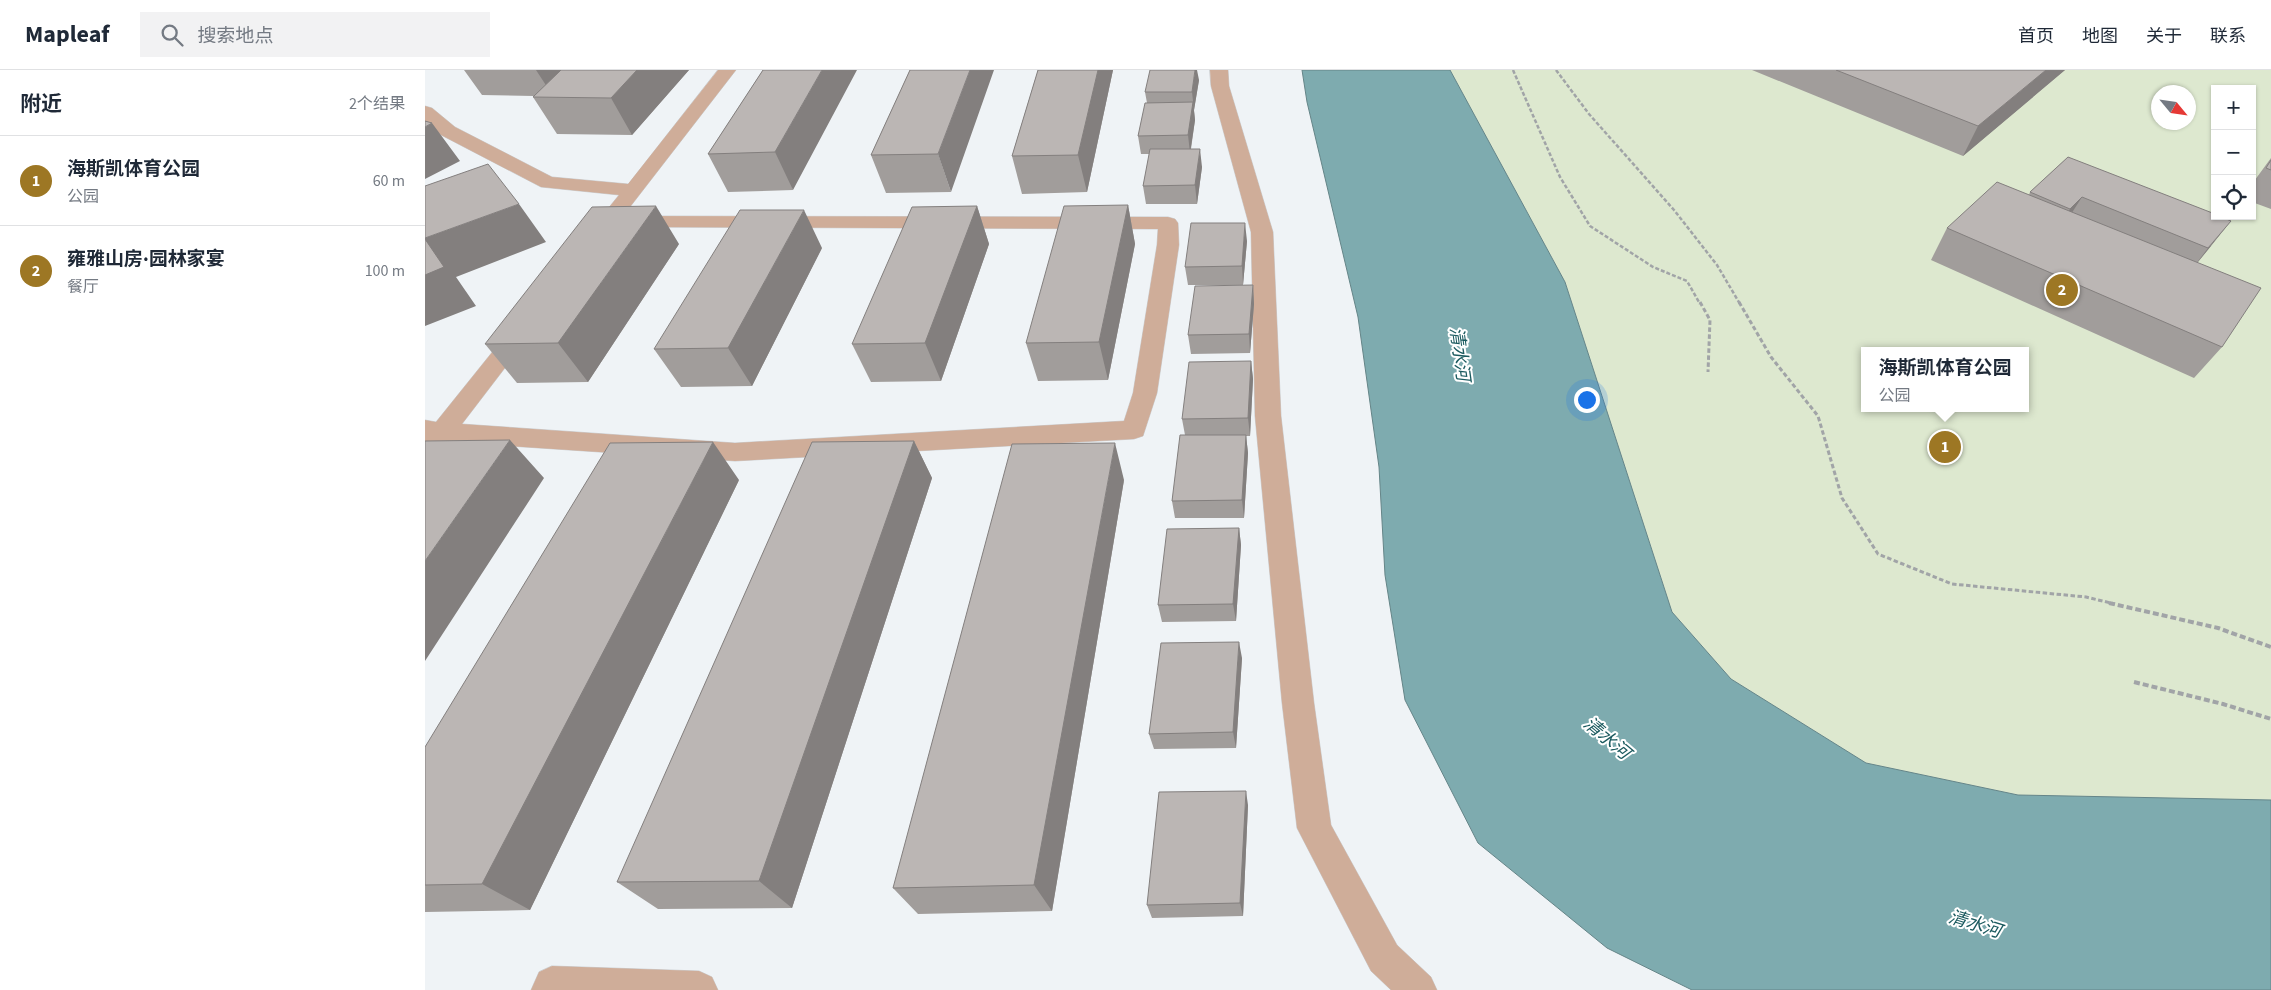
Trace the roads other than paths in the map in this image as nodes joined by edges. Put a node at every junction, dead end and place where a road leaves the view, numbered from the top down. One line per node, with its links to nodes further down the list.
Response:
1 (727, 70): 4 (street)
2 (1219, 70): 12 (street)
3 (425, 112): 4 (street)
4 (633, 190): 5 (street)
5 (609, 221): 6 (street); 8 (street)
6 (590, 244)
7 (535, 314): 8 (street)
8 (434, 430): 9 (street)
9 (425, 454)
10 (549, 990): 11 (street)
11 (699, 990)
12 (1418, 990)

